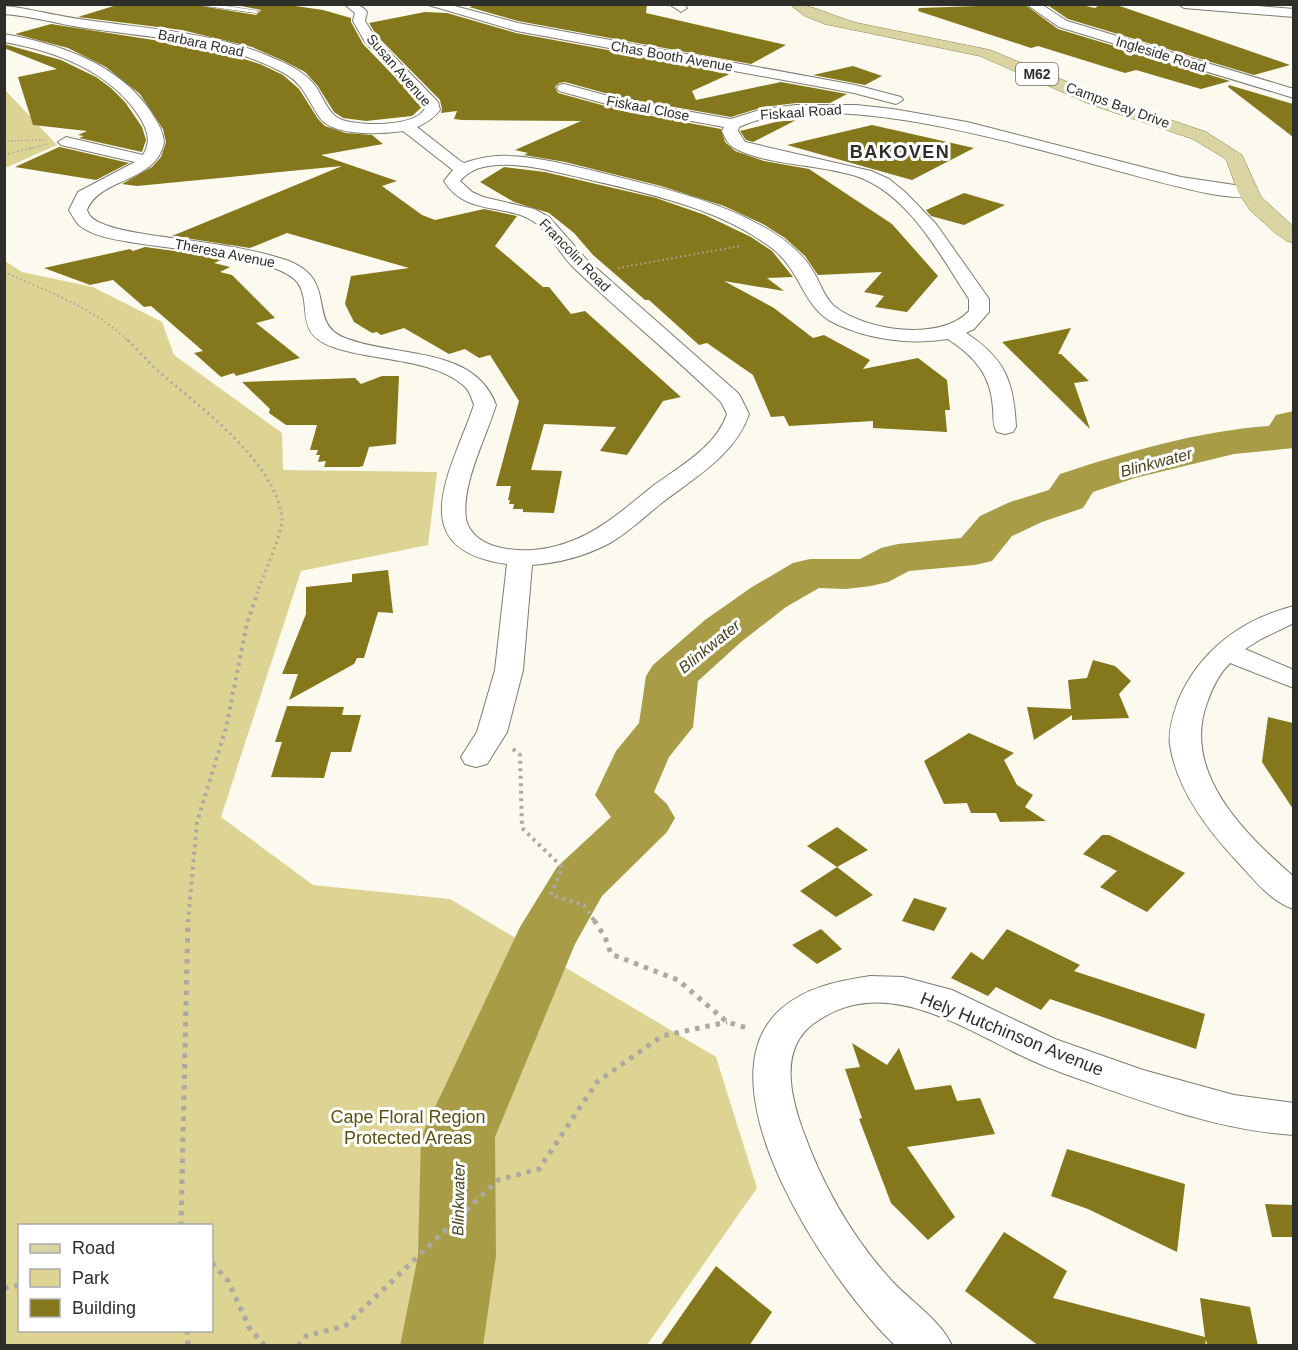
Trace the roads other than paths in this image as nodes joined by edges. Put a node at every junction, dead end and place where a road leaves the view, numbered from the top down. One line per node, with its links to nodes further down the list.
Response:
1 (193, 4): 8 (lane)
2 (350, 4): 17 (street, Susan Avenue)
3 (431, 4): 15 (street, Chas Booth Avenue)
4 (797, 4): 21 (main road, Camps Bay Drive / M62)
5 (1032, 4): 14 (street, Ingleside Road)
6 (1184, 4): 9 (street)
7 (4, 10): 17 (street, Barbara Road)
8 (256, 11)
9 (1258, 11): 10 (street); 11 (street)
10 (1293, 13)
11 (1277, 24)
12 (4, 38): 19 (street)
13 (564, 88): 16 (street, Fiskaal Close)
14 (1293, 94)
15 (905, 113): 16 (street, Fiskaal Road); 21 (street, Fiskaal Road)
16 (733, 124): 23 (street)
17 (405, 125): 20 (street)
18 (64, 142): 19 (street)
19 (146, 160): 25 (street, Theresa Avenue)
20 (463, 169): 23 (street); 25 (street, Francolin Road)
21 (1248, 192): 22 (main road, Camps Bay Drive / M62)
22 (1293, 237)
23 (951, 332): 24 (street)
24 (1005, 427)
25 (520, 558): 29 (street)
26 (1293, 614): 27 (street)
27 (1225, 651): 28 (street); 30 (street)
28 (1293, 680)
29 (476, 757)
30 (1293, 897)
31 (1293, 1119): 32 (street, Hely Hutchinson Avenue)
32 (930, 1346)

